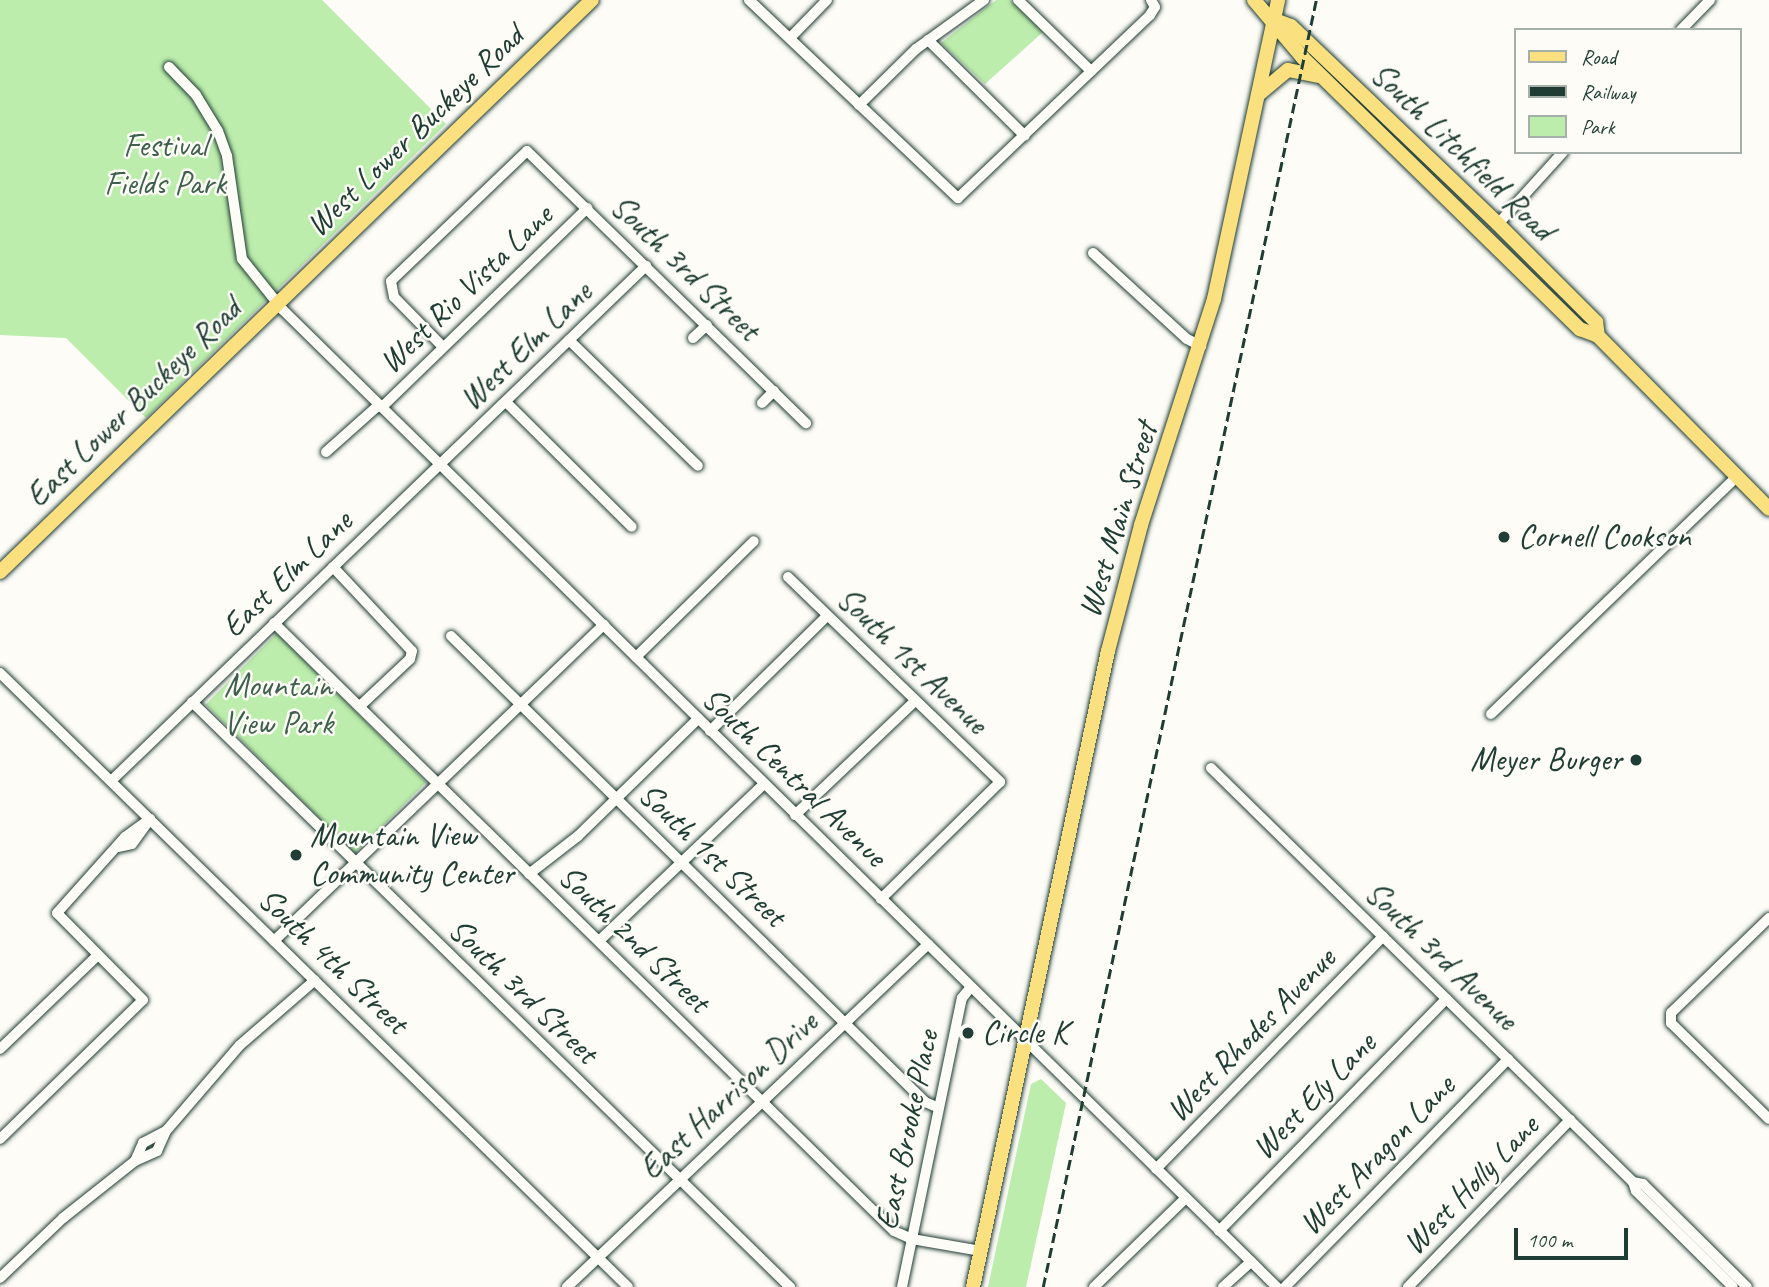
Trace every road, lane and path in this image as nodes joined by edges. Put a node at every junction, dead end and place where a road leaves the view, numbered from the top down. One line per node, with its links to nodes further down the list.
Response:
1 (592, 0): 26 (main road, West Lower Buckeye Road)
2 (749, 0): 12 (street)
3 (827, 0): 12 (street)
4 (984, 0): 13 (street)
5 (1018, 0): 15 (street)
6 (1254, 0): 10 (main road, South Litchfield Road)
7 (1278, 0): 10 (main road, West Main Street)
8 (1710, 0): 11 (street)
9 (1153, 4): 15 (street)
10 (1275, 20): 16 (main road, South Litchfield Road); 17 (main road, West Main Street); 22 (main road, South Litchfield Road)
11 (1683, 28)
12 (790, 38): 18 (street)
13 (928, 40): 18 (street); 19 (street)
14 (169, 67): 26 (street, South Central Avenue)
15 (1091, 71): 19 (street)
16 (1327, 81): 17 (main road); 23 (main road, South Litchfield Road)
17 (1257, 96): 31 (main road, West Main Street)
18 (859, 105): 19 (street)
19 (1025, 136)
20 (1561, 154): 22 (street)
21 (587, 208): 25 (street, South 3rd Street); 32 (street, West Rio Vista Lane); 32 (street, South 3rd Street)
22 (1498, 224): 23 (main road); 28 (main road, South Litchfield Road)
23 (1488, 235): 28 (main road, South Litchfield Road)
24 (1093, 253): 31 (street)
25 (646, 266): 27 (street, South 3rd Street); 30 (street, West Elm Lane)
26 (277, 303): 36 (street, South Central Avenue); 46 (main road, East Lower Buckeye Road)
27 (707, 325): 29 (street); 33 (street, South 3rd Street)
28 (1597, 329): 41 (main road, South Litchfield Road)
29 (693, 338)
30 (569, 340): 34 (street, West Elm Lane); 40 (street)
31 (1201, 346): 82 (main road, West Main Street)
32 (443, 347): 36 (street, West Rio Vista Lane)
33 (774, 391): 35 (street); 37 (street, South 3rd Street)
34 (506, 402): 39 (street, West Elm Lane); 43 (street)
35 (762, 403)
36 (380, 406): 38 (street, West Rio Vista Lane); 39 (street, South Central Avenue)
37 (806, 423)
38 (327, 452)
39 (442, 464): 45 (street, East Elm Lane); 50 (street, South Central Avenue)
40 (698, 466)
41 (1736, 477): 42 (main road, South Litchfield Road); 58 (street)
42 (1769, 509)
43 (632, 527)
44 (754, 541): 52 (street)
45 (333, 567): 49 (street, East Elm Lane); 57 (street)
46 (0, 572)
47 (788, 576): 48 (street, South 1st Avenue)
48 (827, 616): 54 (street, South 1st Avenue); 60 (street)
49 (274, 623): 55 (street, East Elm Lane); 57 (street, South 2nd Street)
50 (604, 625): 52 (street, South Central Avenue); 56 (street)
51 (451, 636): 56 (street, South 1st Street)
52 (636, 657): 59 (street, South Central Avenue)
53 (0, 673): 62 (street, South 4th Street)
54 (915, 701): 66 (street); 71 (street, South 1st Avenue)
55 (192, 702): 62 (street, East Elm Lane); 69 (street, South 3rd Street)
56 (520, 705): 63 (street); 65 (street, South 1st Street)
57 (359, 706): 63 (street, South 2nd Street)
58 (1492, 714)
59 (698, 719): 60 (street, South Central Avenue); 65 (street)
60 (710, 731): 64 (street, South Central Avenue)
61 (1211, 768): 73 (street, South 3rd Avenue)
62 (111, 781): 67 (street, South 4th Street)
63 (437, 783): 69 (street); 70 (street, South 2nd Street)
64 (764, 784): 66 (street, South Central Avenue); 68 (street)
65 (617, 798): 68 (street, South 1st Street); 70 (street)
66 (795, 815): 71 (street, South Central Avenue)
67 (150, 819): 74 (street, South 4th Street); 77 (street)
68 (681, 860): 75 (street); 81 (street, South 1st Street)
69 (355, 862): 74 (street); 91 (street, South 3rd Street)
70 (529, 874): 75 (street, South 2nd Street)
71 (881, 899): 76 (street, South Central Avenue)
72 (1769, 918): 87 (street)
73 (1383, 936): 80 (street, South 3rd Avenue); 90 (street, West Rhodes Avenue)
74 (274, 941): 78 (street, South 4th Street)
75 (599, 941): 85 (street, South 2nd Street)
76 (928, 944): 79 (street, South Central Avenue); 81 (street, East Harrison Drive)
77 (98, 955): 83 (street); 89 (street)
78 (315, 980): 97 (street, South 4th Street); 99 (street)
79 (971, 987): 82 (street, South Central Avenue); 86 (street, East Brooke Place)
80 (1446, 999): 84 (street, South 3rd Avenue); 94 (street, West Ely Lane)
81 (846, 1022): 85 (street, East Harrison Drive); 86 (street, South 1st Street)
82 (1025, 1040): 90 (street, South Central Avenue); 96 (main road, West Main Street)
83 (0, 1049)
84 (1508, 1059): 88 (street, South 3rd Avenue); 100 (street, West Aragon Lane)
85 (763, 1101): 91 (street, East Harrison Drive); 95 (street, South 2nd Street)
86 (939, 1108): 95 (street, East Brooke Place)
87 (1769, 1119)
88 (1570, 1120): 92 (street, South 3rd Avenue); 108 (street, West Holly Lane)
89 (0, 1139)
90 (1156, 1169): 93 (street, South Central Avenue)
91 (679, 1179): 97 (street, East Harrison Drive); 103 (street, South 3rd Street)
92 (1633, 1182): 109 (street, South 3rd Avenue); 110 (street, South 3rd Avenue)
93 (1186, 1198): 94 (street, South Central Avenue); 106 (street)
94 (1219, 1231): 98 (street, South Central Avenue)
95 (912, 1239): 96 (street, South 2nd Street); 104 (street, East Brooke Place)
96 (981, 1251): 105 (main road, West Main Street)
97 (598, 1257): 101 (street, East Harrison Drive); 102 (street, South 4th Street)
98 (1251, 1262): 100 (street, South Central Avenue); 107 (street)
99 (0, 1278)
100 (1276, 1286)
101 (567, 1287)
102 (628, 1287)
103 (790, 1287)
104 (902, 1287)
105 (973, 1287)
106 (1094, 1287)
107 (1223, 1287)
108 (1408, 1287)
109 (1733, 1287)
110 (1747, 1287)

